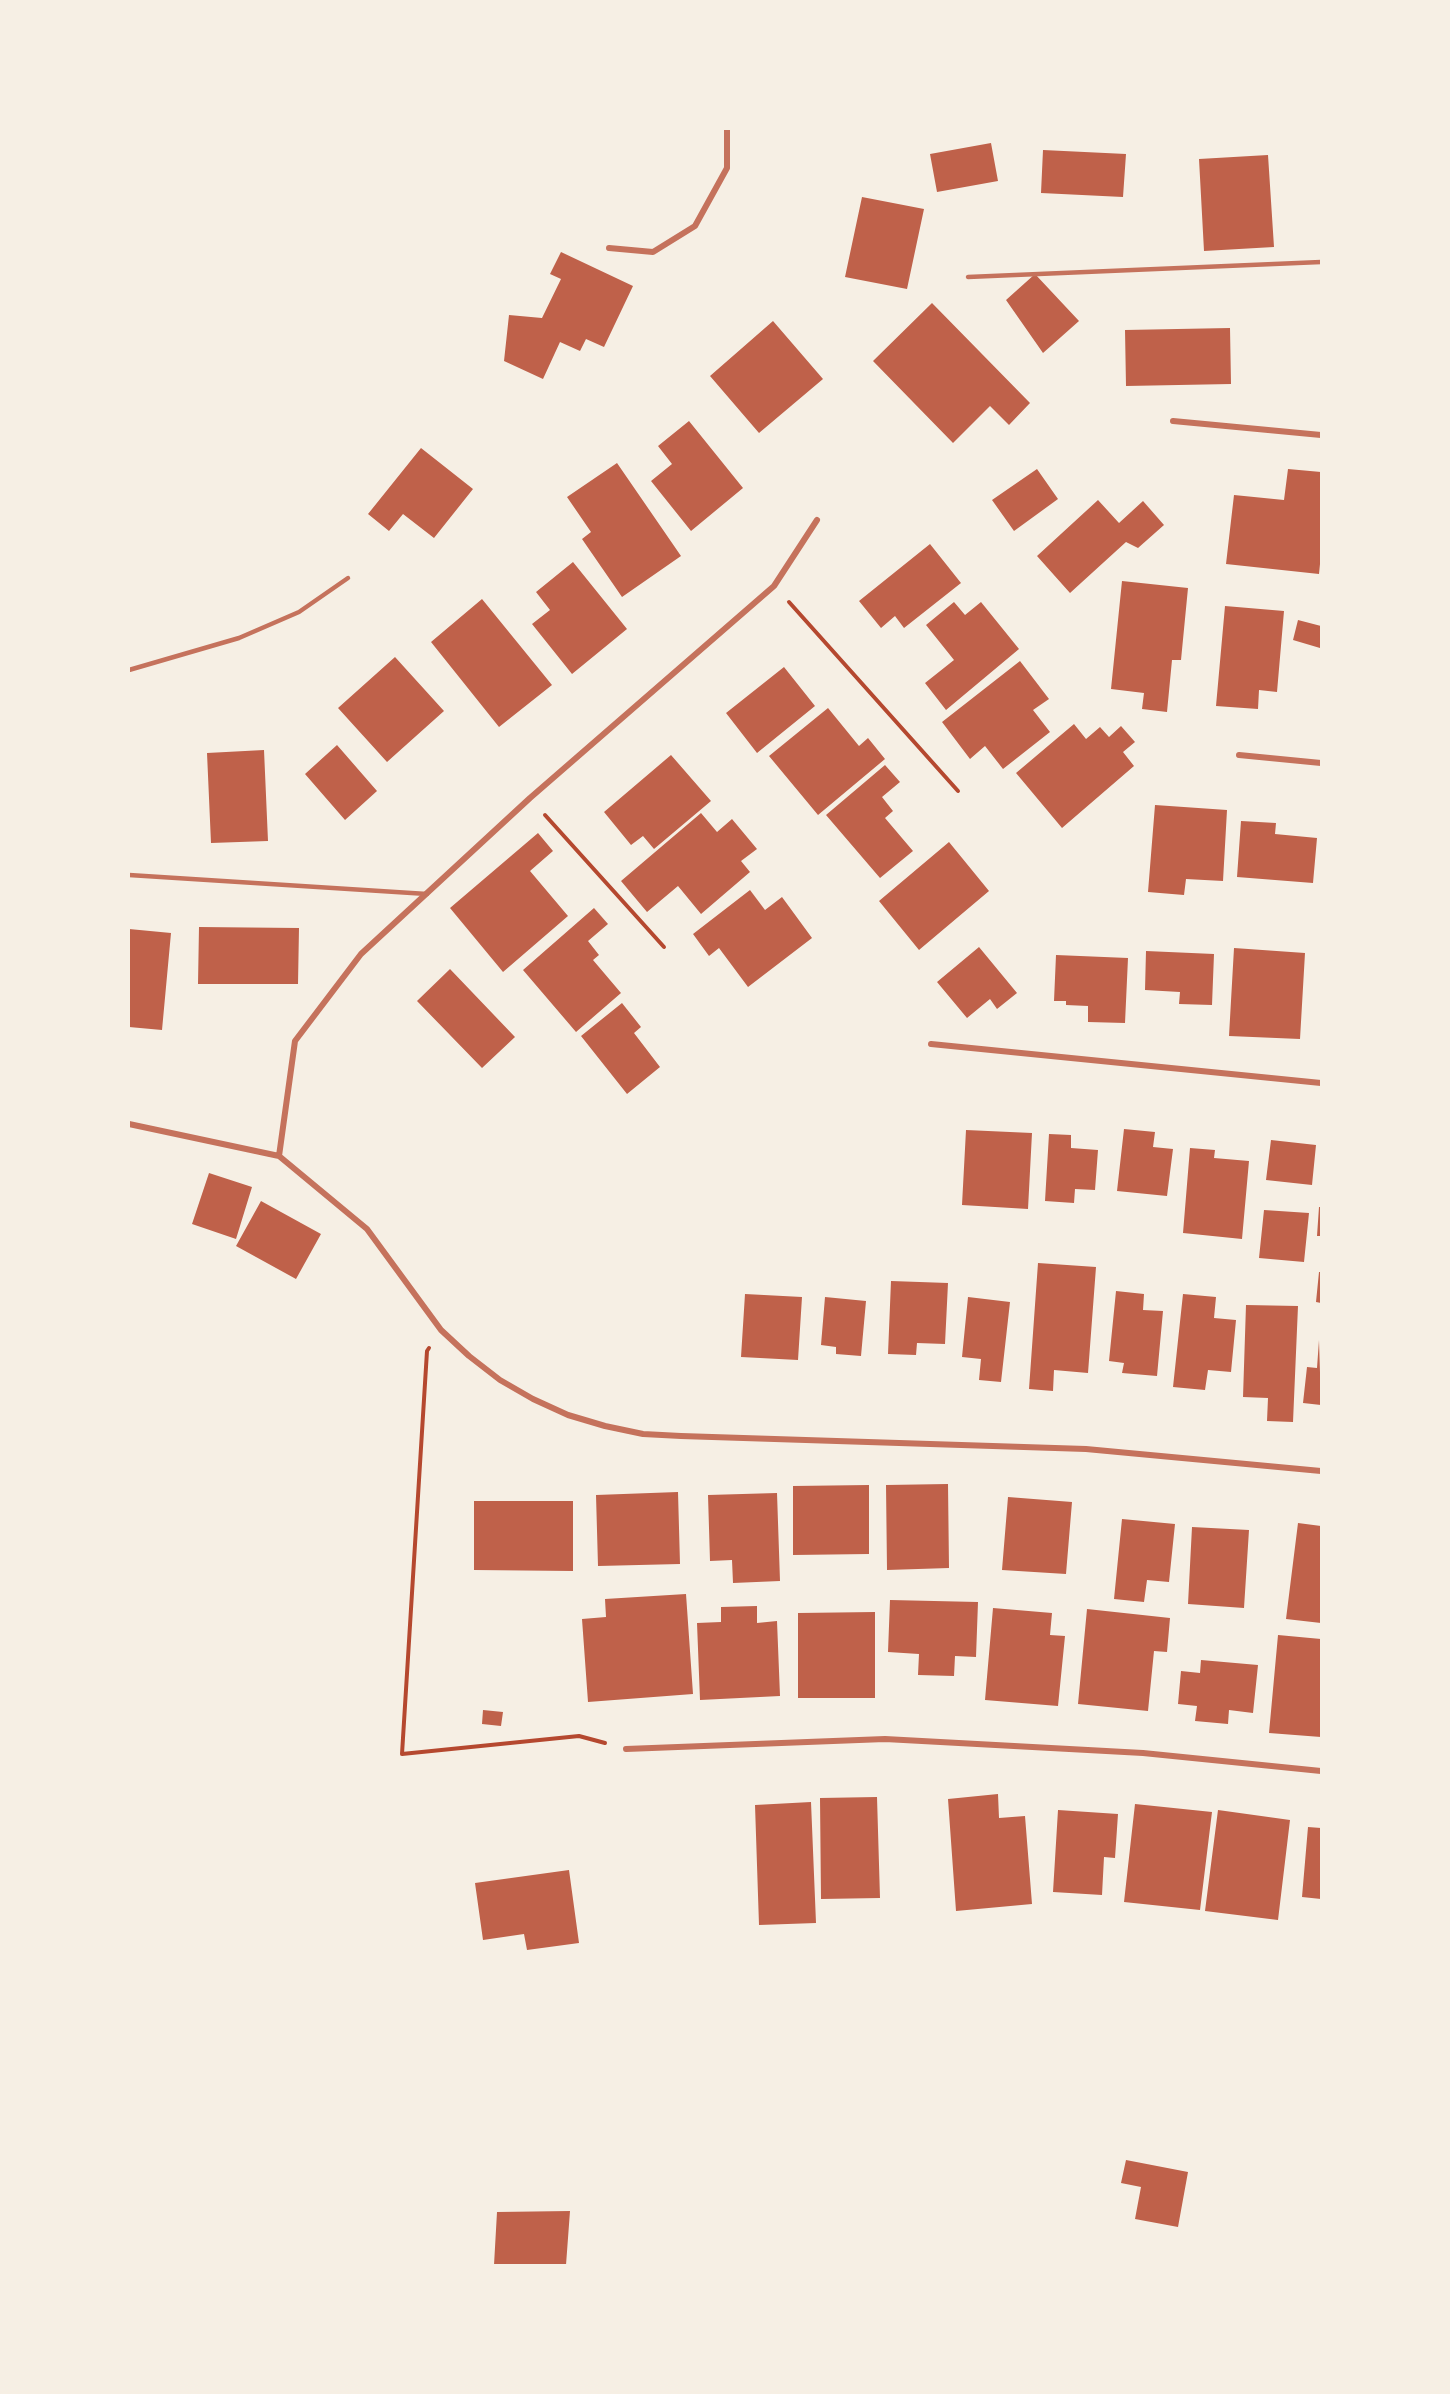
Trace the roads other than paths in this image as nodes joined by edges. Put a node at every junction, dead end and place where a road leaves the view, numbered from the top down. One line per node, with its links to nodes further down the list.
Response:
1 (727, 129): 2 (street)
2 (609, 248)
3 (1321, 262): 4 (lane)
4 (968, 277)
5 (1173, 421): 6 (street)
6 (1321, 435)
7 (817, 520): 13 (street)
8 (348, 578): 9 (lane)
9 (129, 670)
10 (1239, 755): 11 (street)
11 (1321, 763)
12 (129, 875): 13 (lane)
13 (427, 894): 17 (street)
14 (931, 1044): 15 (street)
15 (1321, 1083)
16 (129, 1124): 17 (street)
17 (279, 1156): 18 (street)
18 (1321, 1471)
19 (626, 1749): 20 (street)
20 (1321, 1772)

